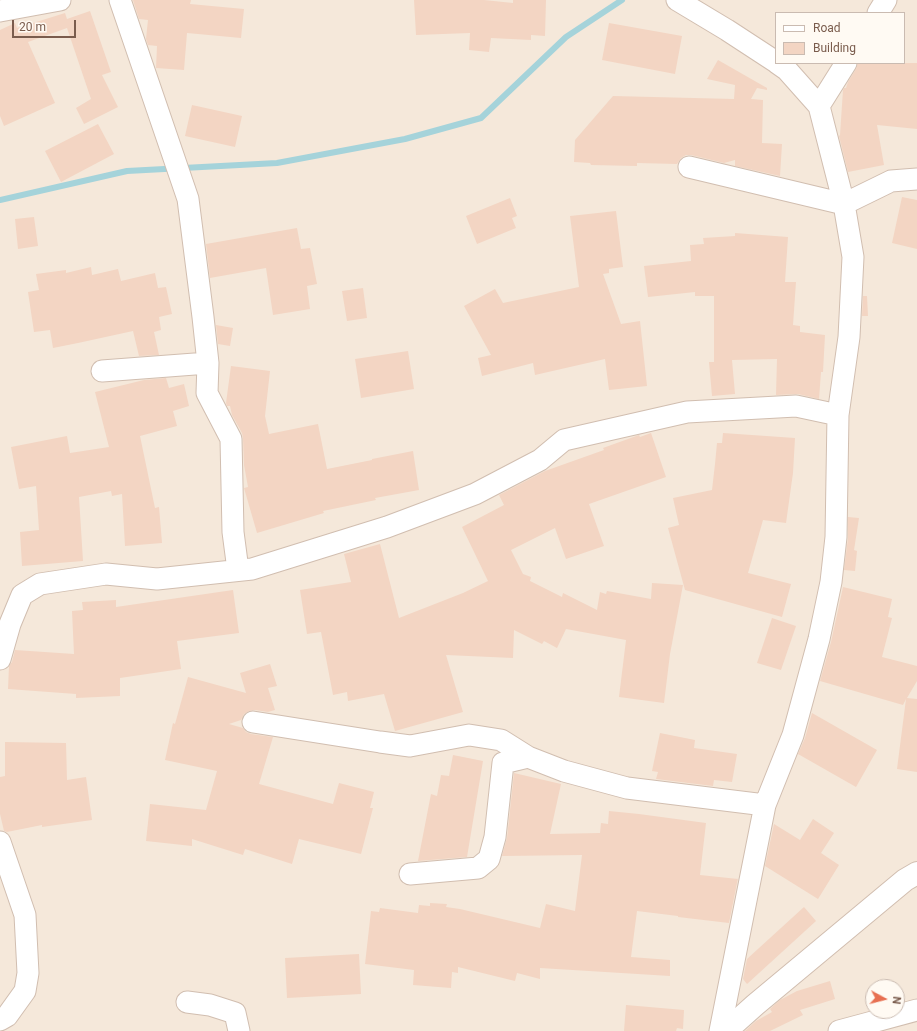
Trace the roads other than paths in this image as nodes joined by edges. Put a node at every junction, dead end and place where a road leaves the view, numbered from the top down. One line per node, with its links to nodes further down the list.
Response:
1 (60, 0): 5 (street)
2 (120, 0): 14 (street)
3 (677, 0): 7 (street)
4 (886, 0): 6 (street)
5 (0, 11)
6 (879, 12)
7 (775, 62)
8 (778, 64): 10 (street)
9 (845, 64): 10 (street)
10 (819, 106): 13 (street)
11 (689, 167): 13 (street)
12 (917, 178): 13 (street)
13 (844, 204): 16 (street)
14 (208, 363): 15 (street); 17 (street)
15 (102, 371)
16 (838, 415): 17 (street); 21 (street)
17 (238, 570): 18 (street)
18 (0, 659)
19 (253, 722): 20 (street)
20 (528, 757): 21 (street); 24 (street)
21 (765, 805): 29 (street)
22 (0, 842): 27 (street)
23 (917, 873): 30 (street)
24 (410, 874)
25 (187, 1002): 28 (street)
26 (917, 1010): 31 (street)
27 (0, 1020)
28 (240, 1031)
29 (720, 1031)
30 (726, 1031)
31 (839, 1031)

